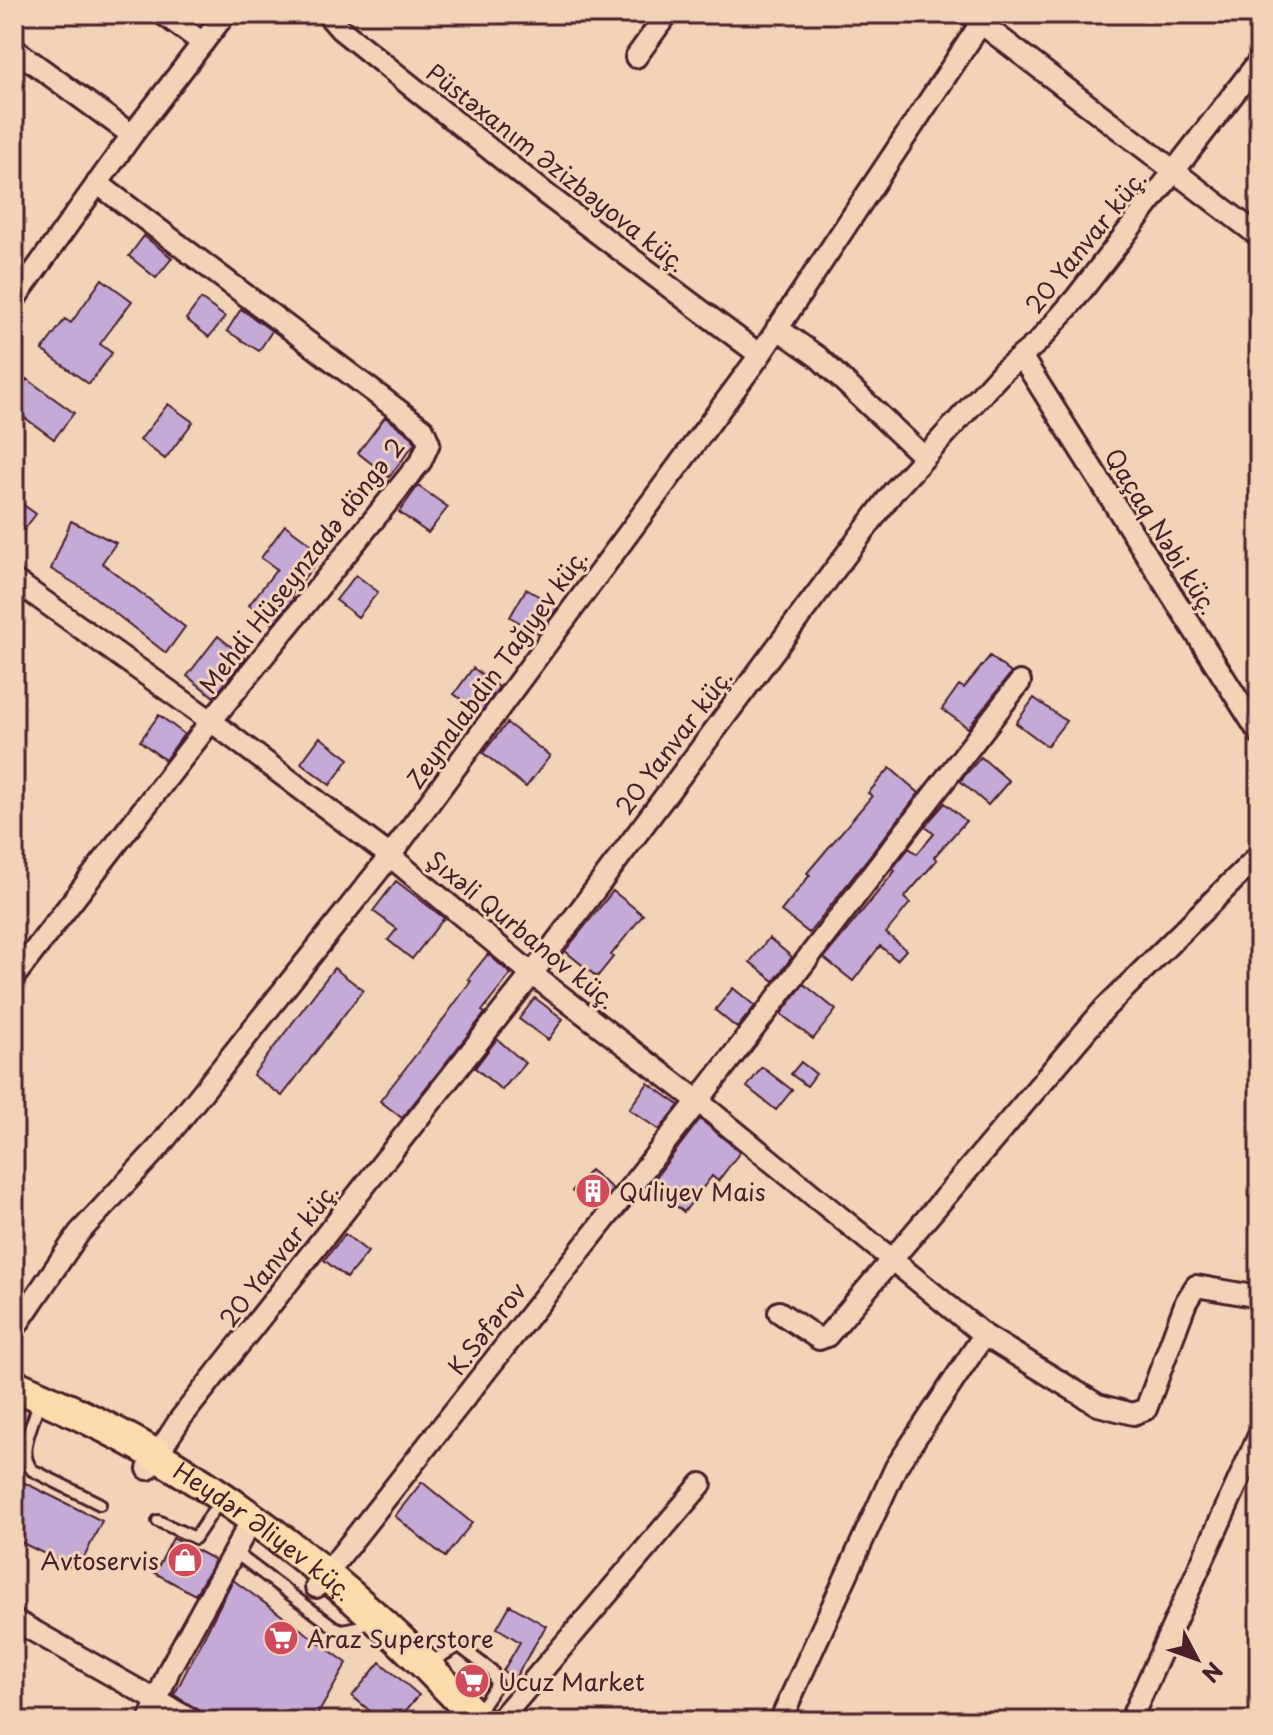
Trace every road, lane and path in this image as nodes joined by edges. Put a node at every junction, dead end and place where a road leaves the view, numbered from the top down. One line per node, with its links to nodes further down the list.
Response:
1 (163, 14): 6 (street)
2 (225, 14): 6 (street)
3 (327, 14): 16 (street, Püstəxanım Əzizbəyova küç.)
4 (667, 14): 8 (street)
5 (979, 17): 11 (street); 15 (street, Zeynalabdin Tağıyev küç.)
6 (203, 43): 10 (street)
7 (14, 49): 10 (street)
8 (636, 57)
9 (1259, 61): 11 (street, 20 Yanvar küç.)
10 (132, 135): 12 (street)
11 (1175, 170): 13 (street); 17 (street, 20 Yanvar küç.)
12 (97, 183): 14 (street); 21 (street, Mehdi Hüseynzadə döngə 2)
13 (1259, 236)
14 (15, 296)
15 (777, 328): 16 (street, Zeynalabdin Tağıyev küç.); 18 (street)
16 (760, 355): 24 (street, Zeynalabdin Tağıyev küç.)
17 (1021, 356): 18 (street, 20 Yanvar küç.); 22 (street, Qaçaq Nəbi küç.)
18 (923, 456): 25 (street, 20 Yanvar küç.)
19 (14, 580): 21 (street, Şıxəli Qurbanov küç.)
20 (1020, 682): 27 (street, K.Səfərov)
21 (211, 721): 24 (street, Şıxəli Qurbanov küç.); 26 (street, Mehdi Hüseynzadə döngə 2)
22 (1259, 733)
23 (1259, 855): 28 (street)
24 (390, 856): 25 (street, Şıxəli Qurbanov küç.); 31 (street, Zeynalabdin Tağıyev küç.)
25 (532, 974): 27 (street, Şıxəli Qurbanov küç.); 36 (street, 20 Yanvar küç.)
26 (14, 977)
27 (698, 1101): 28 (street, Şıxəli Qurbanov küç.); 42 (street, K.Səfərov)
28 (892, 1258): 30 (street); 32 (street, Şıxəli Qurbanov küç.)
29 (1255, 1290): 32 (street, Şıxəli Qurbanov küç.)
30 (779, 1312)
31 (14, 1329)
32 (984, 1335): 49 (street)
33 (14, 1385): 36 (main road, Heydər Əliyev küç.)
34 (25, 1406): 36 (main road, Heydər Əliyev küç.); 38 (lane)
35 (1259, 1435): 50 (street)
36 (152, 1462): 39 (main road, Heydər Əliyev küç.); 42 (main road, Heydər Əliyev küç.)
37 (701, 1484): 47 (street)
38 (100, 1504)
39 (213, 1511): 40 (lane); 41 (main road, Heydər Əliyev küç.)
40 (158, 1521)
41 (239, 1541): 42 (main road, Heydər Əliyev küç.); 44 (lane); 46 (street)
42 (321, 1581): 44 (main road, Heydər Əliyev küç.); 45 (main road, Heydər Əliyev küç.)
43 (14, 1620): 46 (street)
44 (362, 1626): 47 (main road, Heydər Əliyev küç.)
45 (427, 1665): 47 (main road, Heydər Əliyev küç.); 47 (lane)
46 (152, 1711): 48 (street)
47 (478, 1720)
48 (193, 1721)
49 (780, 1721)
50 (1130, 1721)

